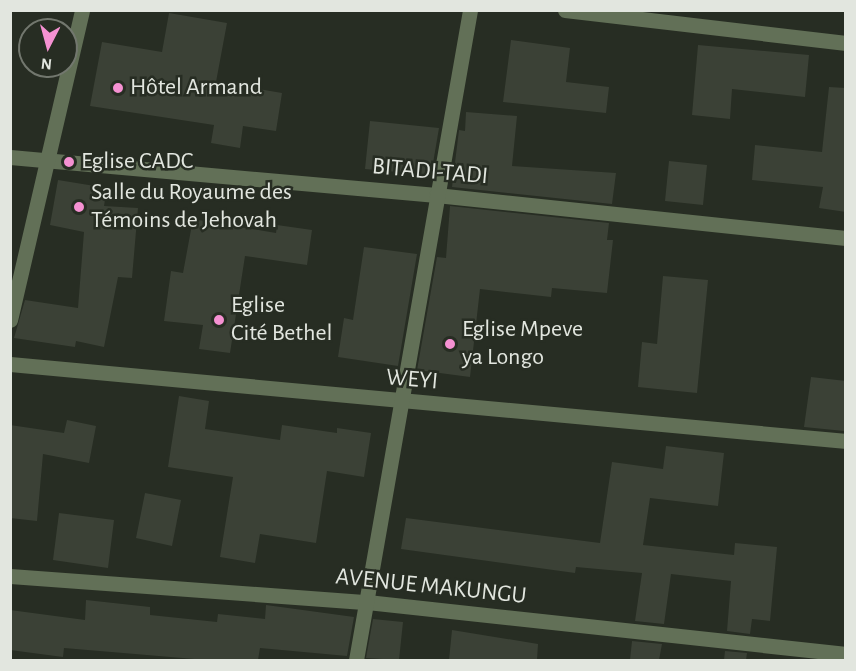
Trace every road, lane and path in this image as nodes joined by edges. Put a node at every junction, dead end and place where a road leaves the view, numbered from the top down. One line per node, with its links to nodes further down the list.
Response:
1 (82, 10): 6 (street)
2 (470, 10): 7 (street)
3 (565, 10): 4 (street)
4 (846, 43)
5 (10, 157): 6 (street, BITADI-TADI)
6 (47, 160): 7 (street, BITADI-TADI); 9 (street)
7 (436, 195): 8 (street, BITADI-TADI); 11 (street)
8 (846, 238)
9 (10, 320)
10 (10, 364): 11 (street, WEYI)
11 (403, 402): 12 (street, WEYI); 14 (street)
12 (846, 441)
13 (10, 576): 14 (street, AVENUE MAKUNGU)
14 (367, 602): 15 (street, AVENUE MAKUNGU); 16 (street)
15 (846, 654)
16 (356, 660)

